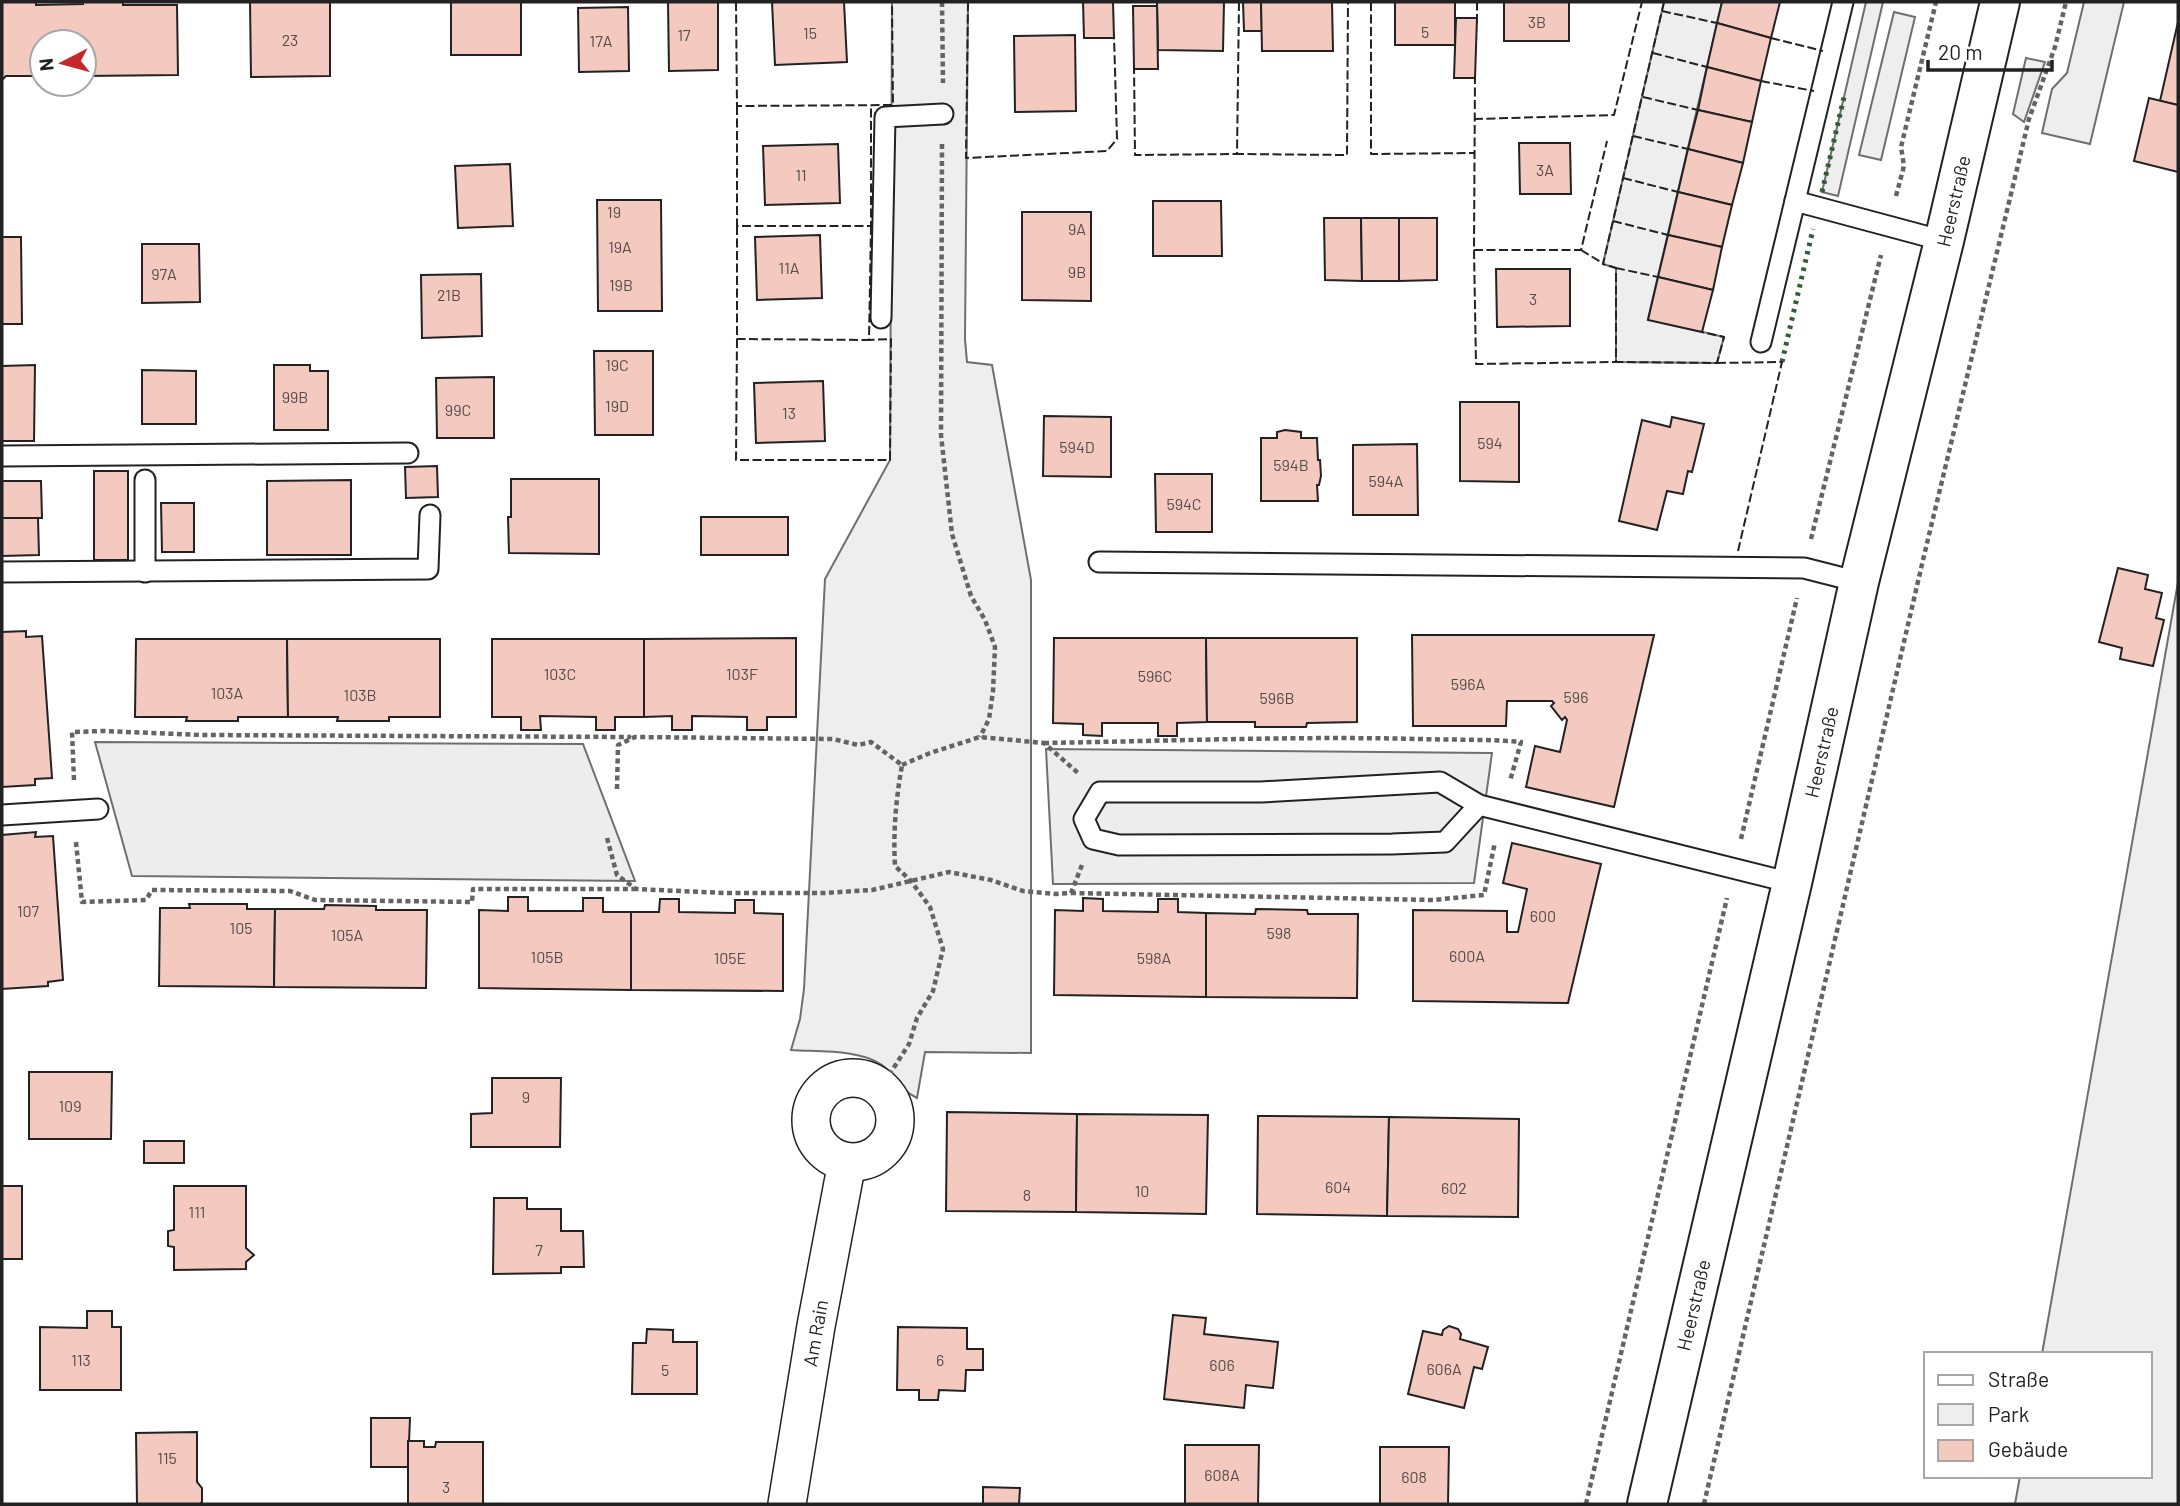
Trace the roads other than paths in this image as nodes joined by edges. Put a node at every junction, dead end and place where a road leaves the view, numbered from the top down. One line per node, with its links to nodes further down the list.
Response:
1 (1843, 2): 4 (lane)
2 (2000, 2): 5 (main road, Heerstraße)
3 (943, 114): 6 (lane)
4 (1795, 201): 5 (lane); 7 (lane)
5 (1944, 241): 15 (main road, Heerstraße)
6 (881, 318)
7 (1761, 342)
8 (408, 453): 9 (lane)
9 (2, 456)
10 (145, 480): 14 (lane)
11 (430, 515): 14 (lane)
12 (1099, 562): 15 (lane)
13 (2, 572): 14 (lane)
14 (145, 572)
15 (1859, 582): 19 (main road, Heerstraße)
16 (1479, 805): 16 (lane); 19 (lane)
17 (97, 809): 18 (lane)
18 (2, 815)
19 (1792, 883): 22 (main road, Heerstraße)
20 (847, 1162): 20 (street); 21 (street, Am Rain)
21 (787, 1504)
22 (1647, 1504)

